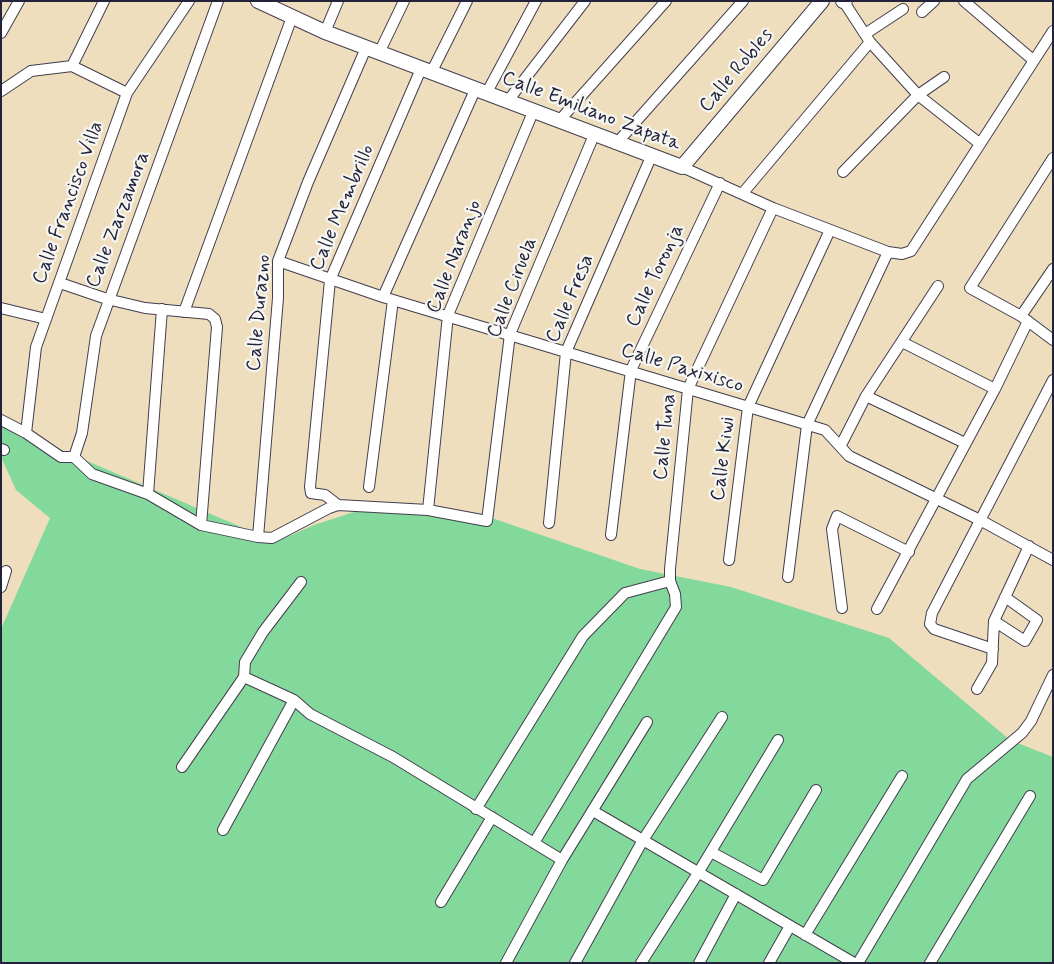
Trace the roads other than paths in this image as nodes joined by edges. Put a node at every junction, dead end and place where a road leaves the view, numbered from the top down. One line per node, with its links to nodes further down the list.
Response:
1 (19, 1): 22 (street)
2 (104, 1): 26 (street)
3 (188, 1): 31 (street, Calle Francisco Villa)
4 (218, 1): 53 (street, Calle Zarzamora)
5 (338, 1): 21 (street)
6 (404, 1): 24 (street, Calle Durazno)
7 (467, 1): 27 (street, Calle Membrillo)
8 (536, 1): 30 (street)
9 (585, 1): 33 (street)
10 (666, 1): 35 (street)
11 (743, 1): 38 (street)
12 (822, 1): 41 (main road, Calle Robles)
13 (934, 1): 18 (street)
14 (964, 1): 25 (street)
15 (263, 2): 19 (main road, Calle Emiliano Zapata)
16 (844, 2): 23 (street)
17 (903, 9): 23 (street)
18 (922, 12)
19 (292, 17): 21 (main road, Calle Emiliano Zapata); 57 (street)
20 (1053, 31): 25 (street)
21 (325, 32): 24 (main road, Calle Emiliano Zapata)
22 (1, 33)
23 (868, 38): 32 (street); 44 (street)
24 (373, 50): 27 (main road, Calle Emiliano Zapata); 48 (street, Calle Durazno)
25 (1033, 60): 37 (street)
26 (72, 66): 29 (street); 31 (street)
27 (426, 71): 30 (main road, Calle Emiliano Zapata); 50 (street, Calle Membrillo)
28 (944, 77): 32 (street)
29 (1, 90)
30 (480, 92): 33 (main road, Calle Emiliano Zapata); 54 (street)
31 (127, 93): 51 (street, Calle Francisco Villa)
32 (918, 96): 37 (street); 42 (street)
33 (507, 102): 34 (main road, Calle Emiliano Zapata)
34 (533, 112): 35 (main road, Calle Emiliano Zapata); 58 (street, Calle Naranjo)
35 (559, 121): 36 (main road, Calle Emiliano Zapata)
36 (594, 135): 38 (main road, Calle Emiliano Zapata); 61 (street, Calle Ciruela)
37 (979, 143): 47 (street, Calle Emiliano Zapata)
38 (616, 144): 39 (main road, Calle Emiliano Zapata)
39 (651, 157): 41 (main road, Calle Emiliano Zapata); 64 (street, Calle Fresa)
40 (1053, 158): 60 (street)
41 (682, 167): 43 (street, Calle Emiliano Zapata)
42 (843, 172)
43 (720, 183): 44 (street, Calle Emiliano Zapata); 65 (street, Calle Toronja)
44 (742, 194): 45 (street, Calle Emiliano Zapata)
45 (773, 208): 46 (street, Calle Emiliano Zapata); 67 (street, Calle Tuna)
46 (830, 230): 47 (street, Calle Emiliano Zapata); 70 (street, Calle Kiwi)
47 (888, 252): 72 (street)
48 (278, 261): 50 (street, Calle Paxixisco); 86 (street, Calle Durazno)
49 (1053, 269): 60 (street)
50 (330, 280): 54 (street, Calle Paxixisco); 80 (street, Calle Membrillo)
51 (60, 283): 53 (street); 59 (street, Calle Francisco Villa)
52 (938, 286): 63 (street)
53 (108, 299): 56 (street); 76 (street, Calle Zarzamora)
54 (388, 299): 58 (street, Calle Paxixisco); 77 (street)
55 (1, 308): 59 (street)
56 (162, 309): 57 (street); 78 (street)
57 (184, 312): 84 (street)
58 (448, 315): 61 (street, Calle Paxixisco); 81 (street, Calle Naranjo)
59 (46, 319): 73 (street, Calle Francisco Villa)
60 (1024, 319): 62 (street); 68 (street)
61 (510, 334): 64 (street, Calle Paxixisco); 81 (street, Calle Ciruela)
62 (1053, 340)
63 (902, 342): 68 (street); 69 (street)
64 (566, 352): 65 (street, Calle Paxixisco); 83 (street, Calle Fresa)
65 (631, 370): 67 (street, Calle Paxixisco); 85 (street, Calle Toronja)
66 (1053, 380): 82 (street)
67 (688, 389): 70 (street, Calle Paxixisco); 93 (street, Calle Tuna)
68 (995, 389): 74 (street)
69 (866, 396): 74 (street); 75 (street)
70 (748, 407): 72 (street, Calle Paxixisco); 90 (street, Calle Kiwi)
71 (1, 420): 73 (street)
72 (807, 425): 75 (street, Calle Paxixisco); 92 (street)
73 (26, 433): 76 (street)
74 (966, 443): 79 (street)
75 (840, 444): 79 (street, Calle Paxixisco)
76 (74, 457): 78 (street)
77 (370, 487)
78 (148, 494): 84 (street)
79 (936, 499): 82 (street, Calle Paxixisco); 88 (street)
80 (338, 505): 81 (street); 86 (street)
81 (428, 510)
82 (980, 520): 87 (street, Calle Paxixisco); 100 (street)
83 (549, 523)
84 (201, 525): 86 (street)
85 (610, 534)
86 (258, 537)
87 (1029, 546): 89 (street, Calle Paxixisco); 96 (street)
88 (908, 552): 97 (street); 98 (street)
89 (1051, 555)
90 (729, 560)
91 (6, 571): 95 (street)
92 (788, 577)
93 (670, 581): 112 (street); 117 (street, Calle Tuna)
94 (301, 582): 102 (street)
95 (1, 586)
96 (1005, 597): 99 (street); 99 (street)
97 (842, 608)
98 (877, 608)
99 (994, 621): 100 (street)
100 (993, 649): 103 (street)
101 (1053, 675): 131 (street)
102 (244, 677): 104 (street); 108 (street)
103 (977, 689)
104 (294, 700): 112 (street); 115 (street)
105 (722, 717): 116 (street)
106 (646, 722): 113 (street)
107 (778, 740): 118 (street)
108 (182, 767)
109 (902, 776): 124 (street)
110 (816, 790): 118 (street)
111 (1030, 796): 132 (street)
112 (476, 808): 114 (street)
113 (593, 811): 116 (street); 119 (street)
114 (492, 817): 117 (street); 122 (street)
115 (223, 830)
116 (644, 840): 120 (street); 126 (street)
117 (534, 843): 119 (street)
118 (711, 852): 120 (street)
119 (562, 860): 125 (street)
120 (698, 873): 121 (street); 127 (street)
121 (736, 894): 123 (street); 128 (street)
122 (441, 902)
123 (790, 926): 124 (street); 129 (street)
124 (806, 935): 130 (street)
125 (506, 963)
126 (575, 963)
127 (641, 963)
128 (699, 963)
129 (769, 963)
130 (854, 963)
131 (858, 963)
132 (930, 963)

